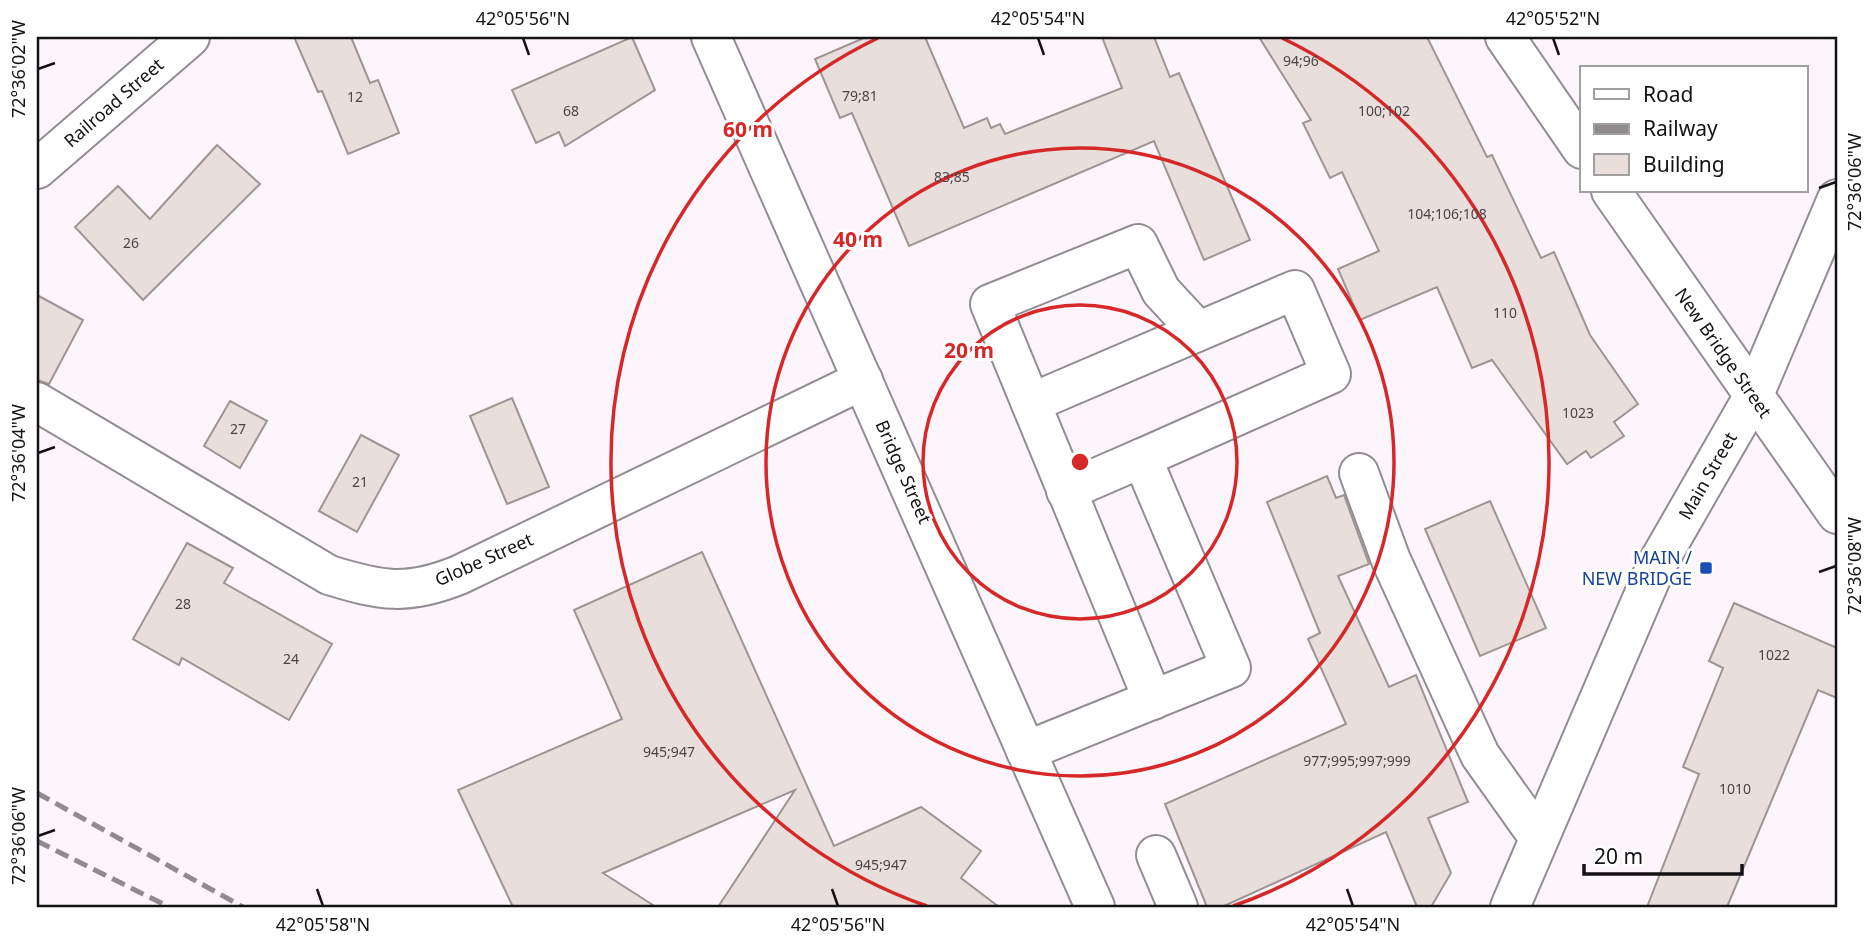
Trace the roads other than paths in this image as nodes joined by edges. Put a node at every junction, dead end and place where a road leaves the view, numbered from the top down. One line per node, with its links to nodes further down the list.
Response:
1 (190, 37): 5 (street, Railroad Street)
2 (711, 37): 10 (street, Bridge Street)
3 (1504, 37): 4 (street)
4 (1580, 146)
5 (37, 169)
6 (1612, 192): 11 (street, New Bridge Street)
7 (1837, 199): 11 (street, Main Street)
8 (1837, 270): 11 (street)
9 (1198, 331): 13 (street); 13 (street); 14 (street)
10 (863, 380): 12 (street, Globe Street); 19 (street, Bridge Street)
11 (1753, 397): 17 (street, New Bridge Street); 20 (street, Main Street)
12 (37, 401)
13 (1031, 402): 16 (street)
14 (1142, 458): 16 (street); 18 (street)
15 (1359, 473): 20 (street)
16 (1066, 491): 18 (street)
17 (1837, 514)
18 (1153, 700): 19 (street)
19 (1026, 751): 22 (street, Bridge Street)
20 (1539, 838): 24 (street, Main Street)
21 (1156, 855): 23 (street)
22 (1095, 907)
23 (1178, 907)
24 (1510, 907)

